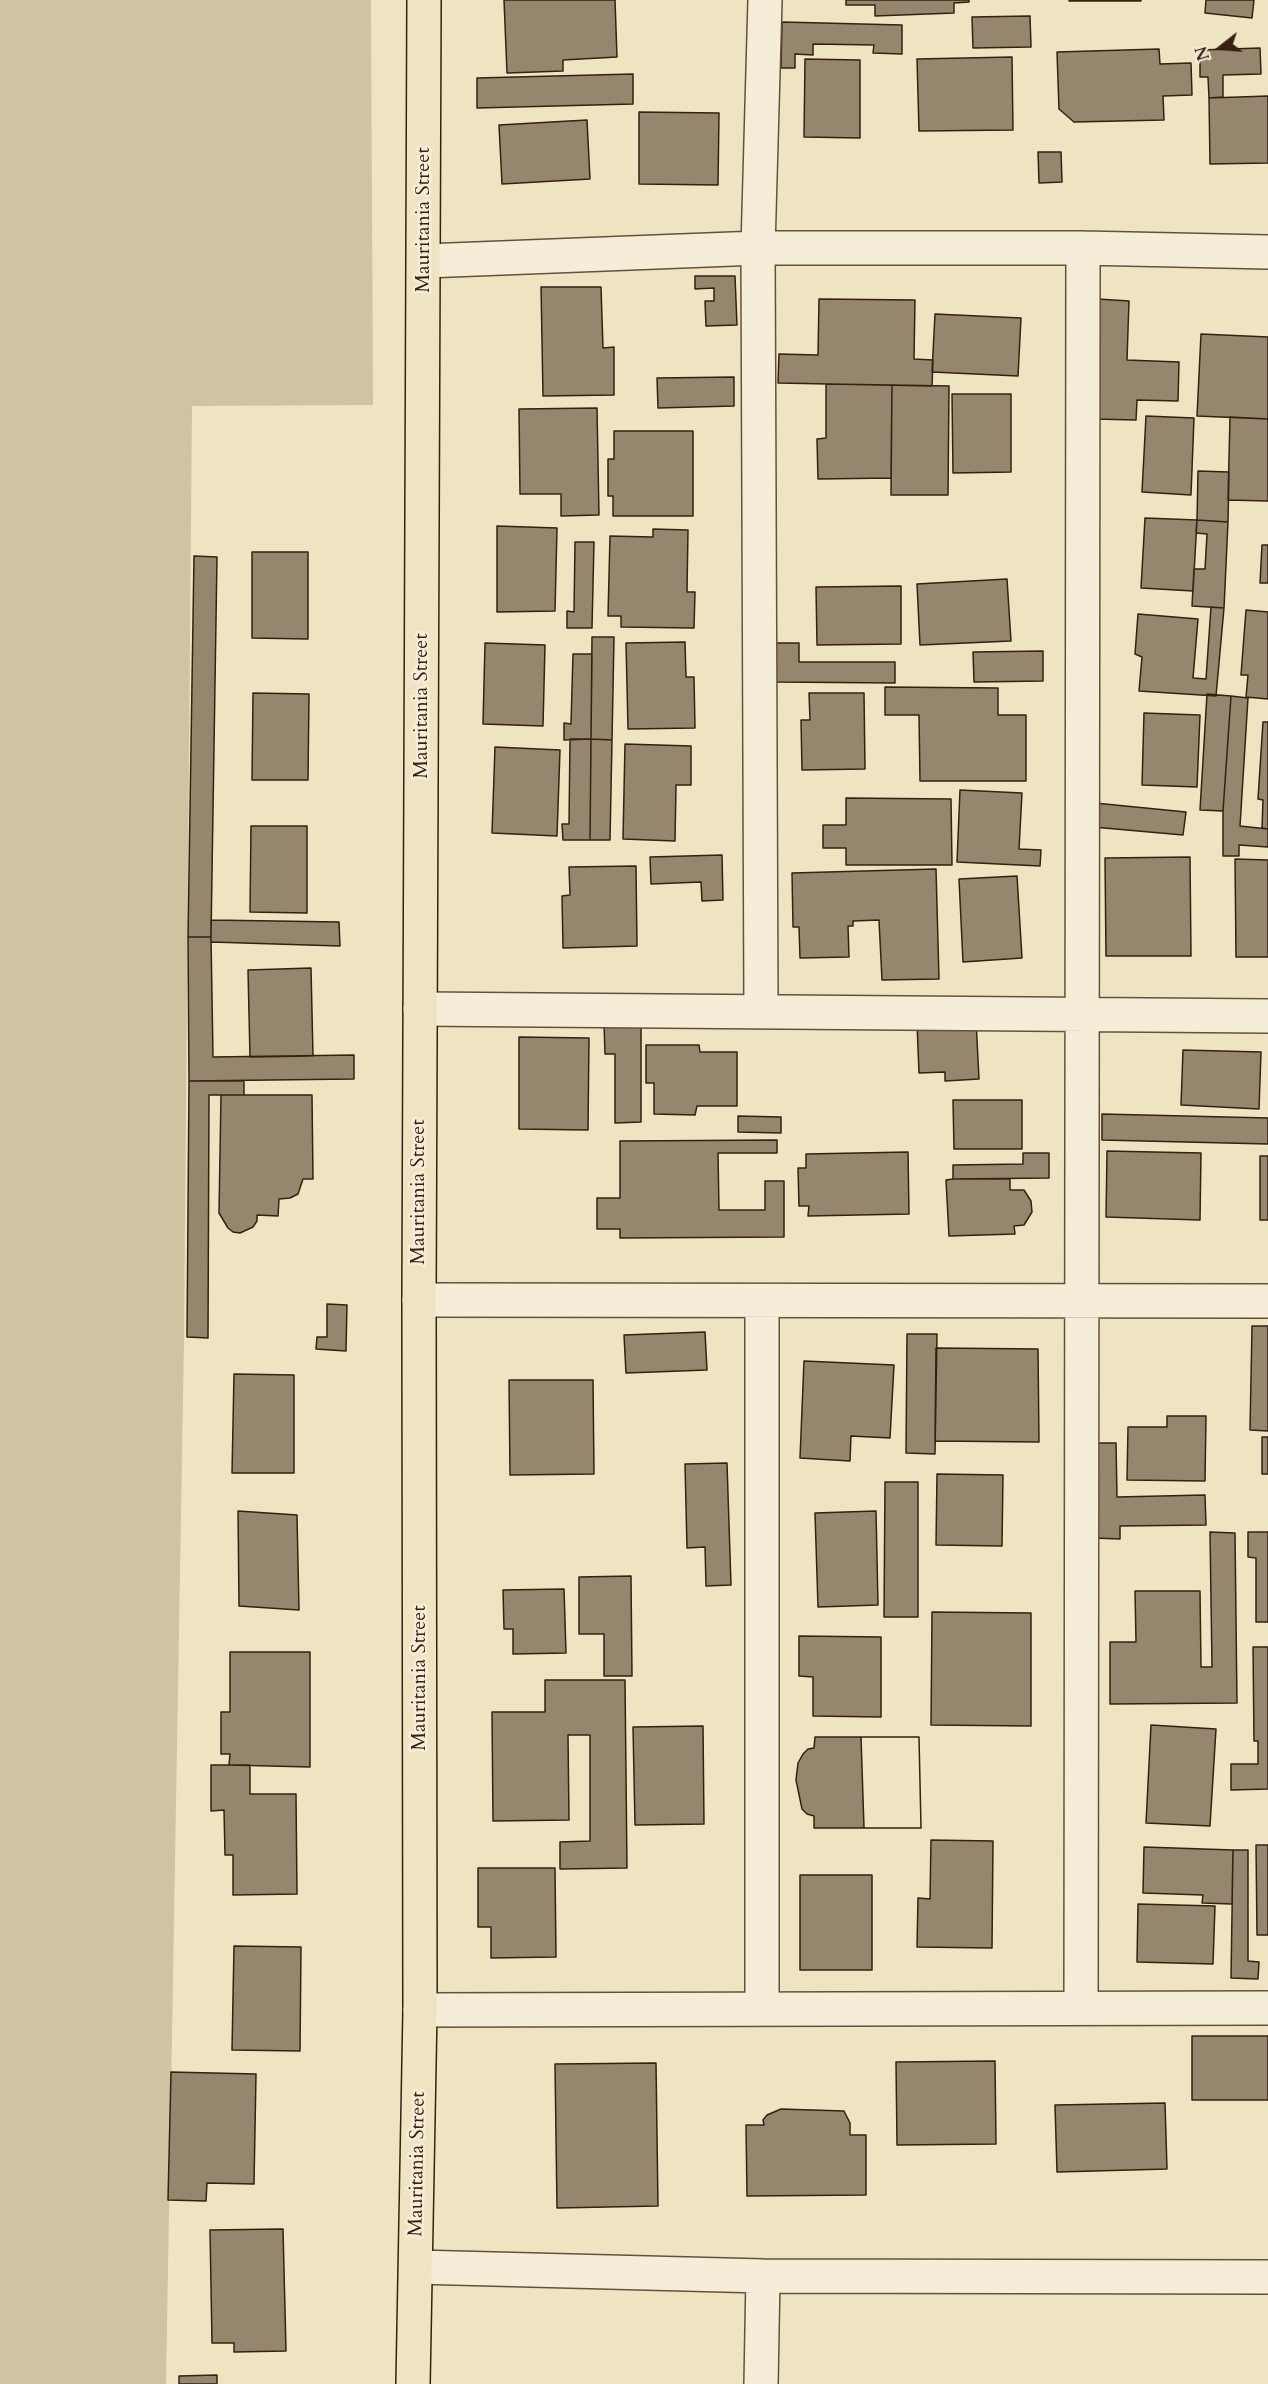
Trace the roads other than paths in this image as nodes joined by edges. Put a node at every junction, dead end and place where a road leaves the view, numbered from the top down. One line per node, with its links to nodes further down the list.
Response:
1 (424, 0): 6 (main road, Mauritania Street)
2 (765, 0): 3 (street)
3 (758, 248): 4 (street); 6 (street); 8 (street)
4 (1083, 248): 5 (street); 9 (street)
5 (1268, 252)
6 (425, 261): 7 (main road, Mauritania Street)
7 (420, 1009): 8 (street); 11 (main road, Mauritania Street)
8 (761, 1012): 9 (street)
9 (1082, 1015): 10 (street); 13 (street)
10 (1268, 1016)
11 (419, 1300): 12 (street); 18 (main road, Mauritania Street)
12 (762, 1301): 13 (street); 17 (street)
13 (1082, 1301): 14 (street); 15 (street)
14 (1268, 1301)
15 (1081, 2008): 16 (street); 17 (street)
16 (1268, 2008)
17 (762, 2009): 18 (street)
18 (420, 2010): 19 (main road, Mauritania Street)
19 (416, 2267): 20 (street); 22 (main road, Mauritania Street)
20 (763, 2276): 21 (street); 23 (street)
21 (1268, 2277)
22 (413, 2384)
23 (761, 2384)

